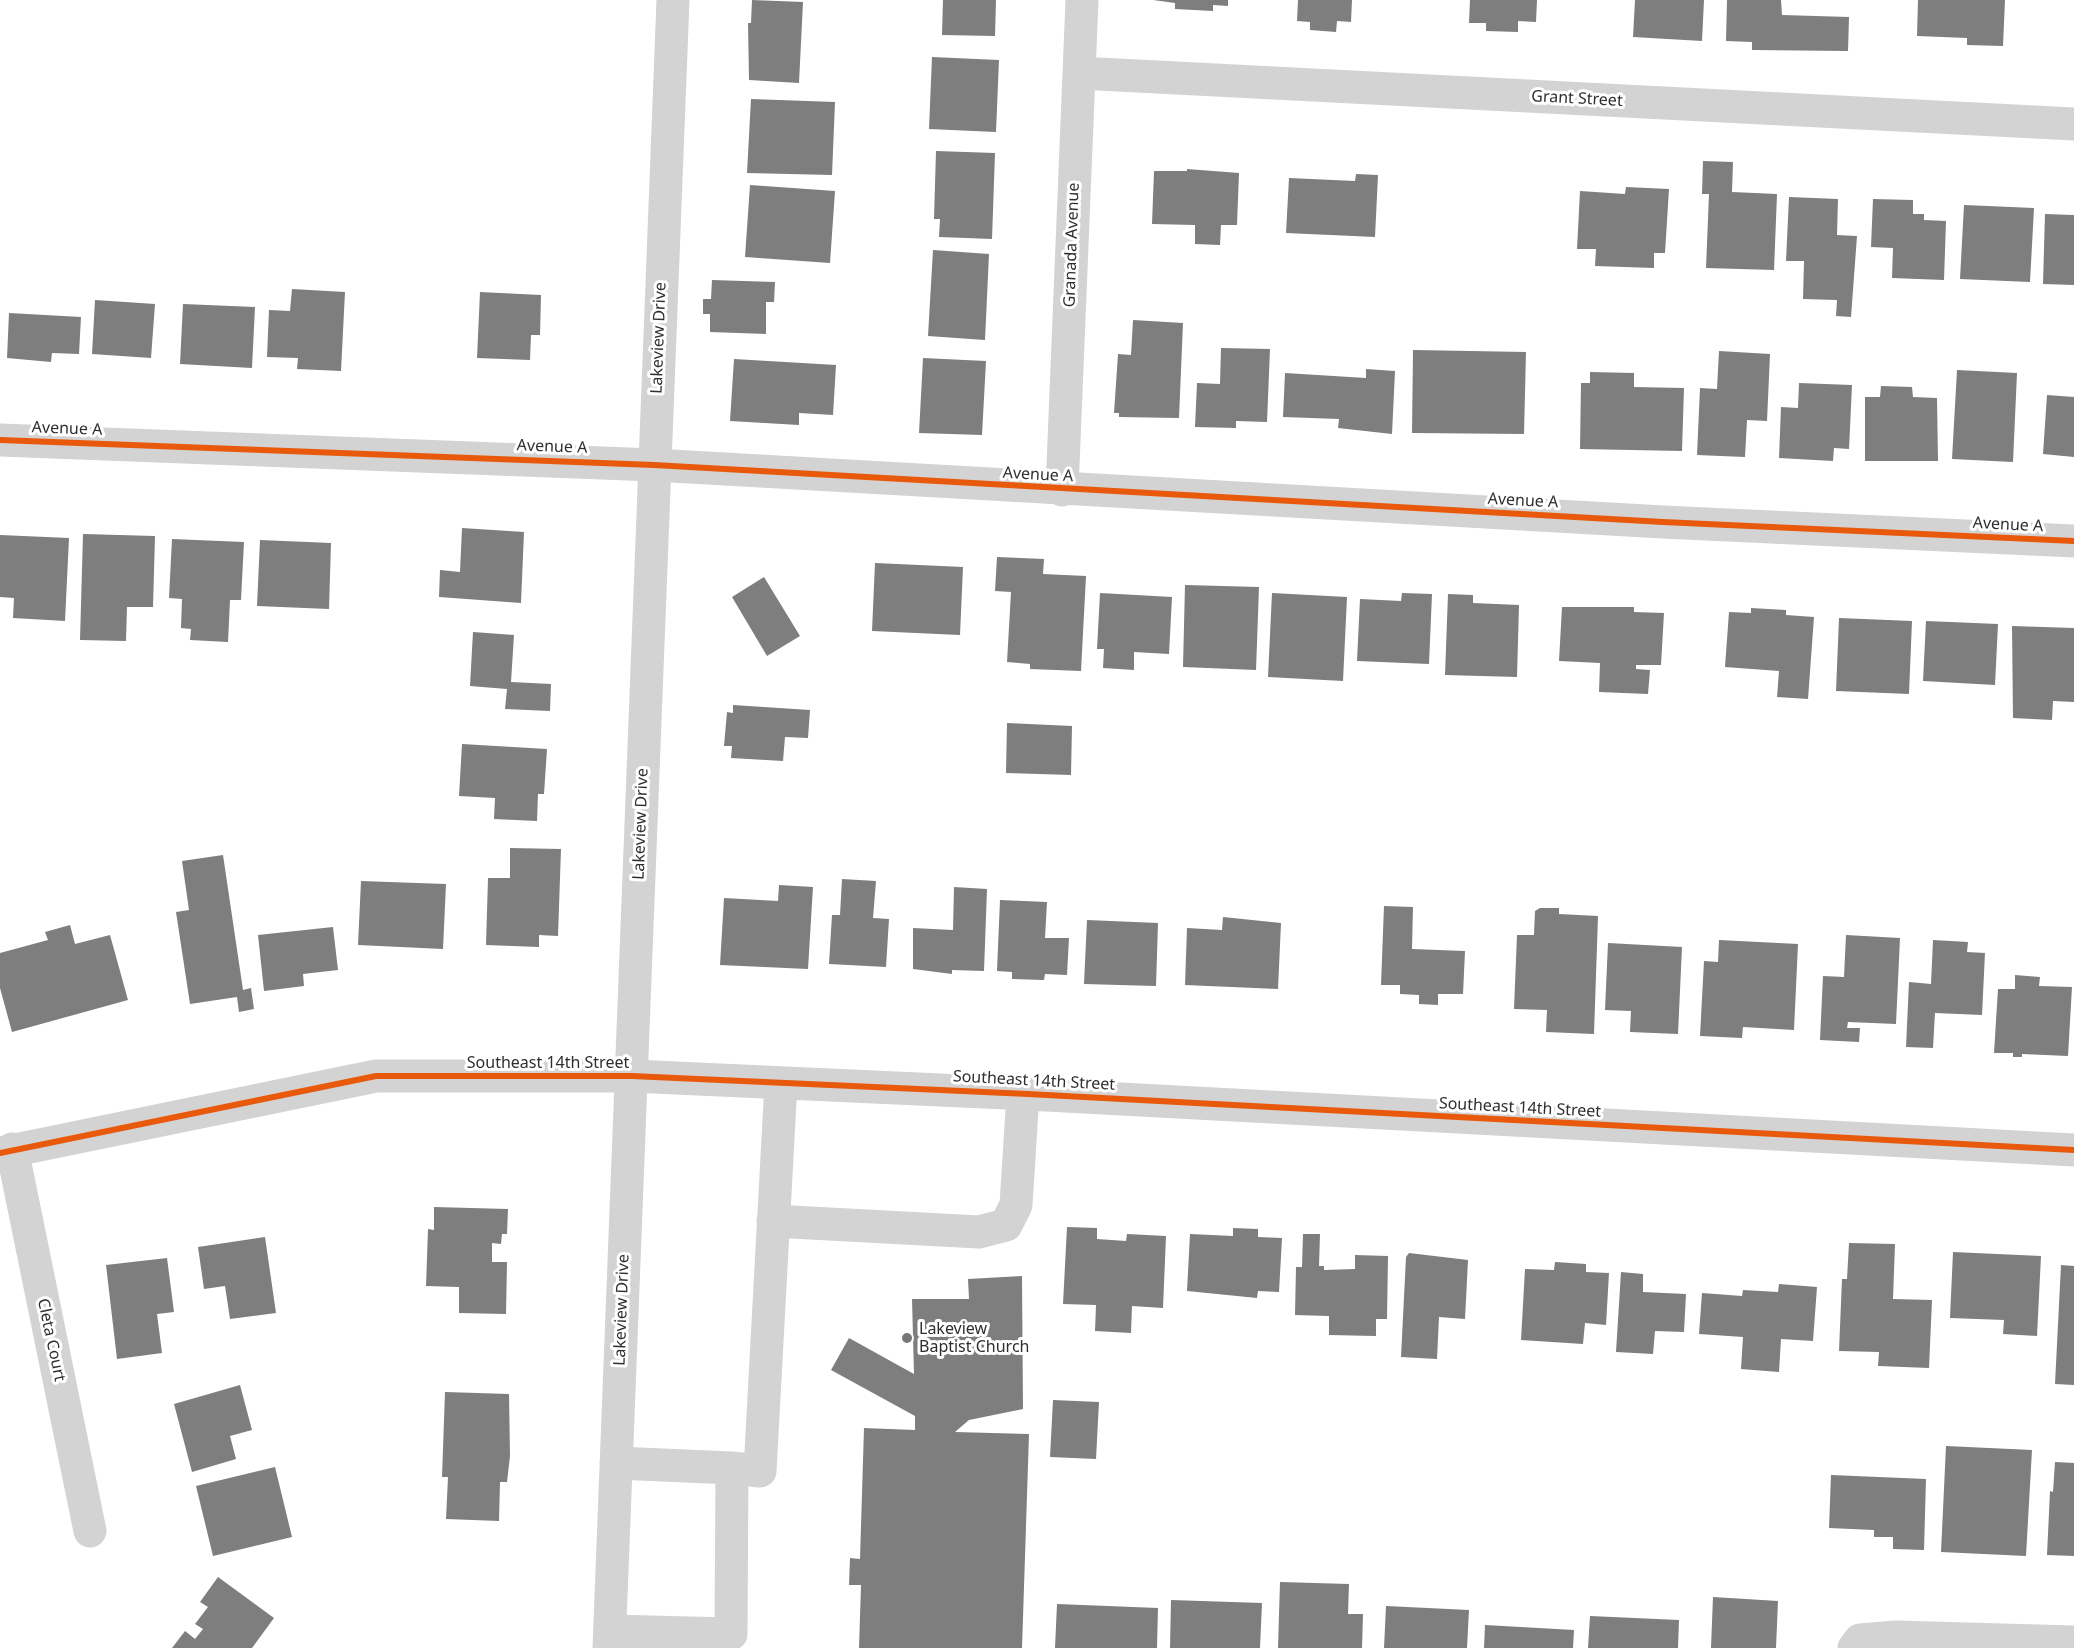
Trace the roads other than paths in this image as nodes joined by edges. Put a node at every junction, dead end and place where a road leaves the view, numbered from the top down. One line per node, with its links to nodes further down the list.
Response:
1 (673, 0): 6 (street, Lakeview Drive)
2 (1082, 0): 3 (street, Granada Avenue)
3 (1079, 73): 4 (street, Grant Street); 7 (street, Granada Avenue)
4 (2074, 124)
5 (0, 440): 6 (street, Avenue A)
6 (654, 465): 7 (street, Avenue A); 9 (street, Lakeview Drive)
7 (1062, 490): 8 (street, Avenue A)
8 (2074, 541)
9 (632, 1076): 10 (street, Southeast 14th Street); 13 (street, Southeast 14th Street); 15 (street, Lakeview Drive)
10 (782, 1083): 11 (street, Southeast 14th Street); 14 (street)
11 (1023, 1094): 12 (street, Southeast 14th Street); 14 (street)
12 (2074, 1150)
13 (6, 1151): 17 (street, Cleta Court)
14 (774, 1221): 16 (street)
15 (616, 1463): 16 (street); 18 (street, Lakeview Drive)
16 (732, 1468): 18 (street)
17 (90, 1531)
18 (610, 1639)
19 (2074, 1642): 20 (street)
20 (1854, 1648)

